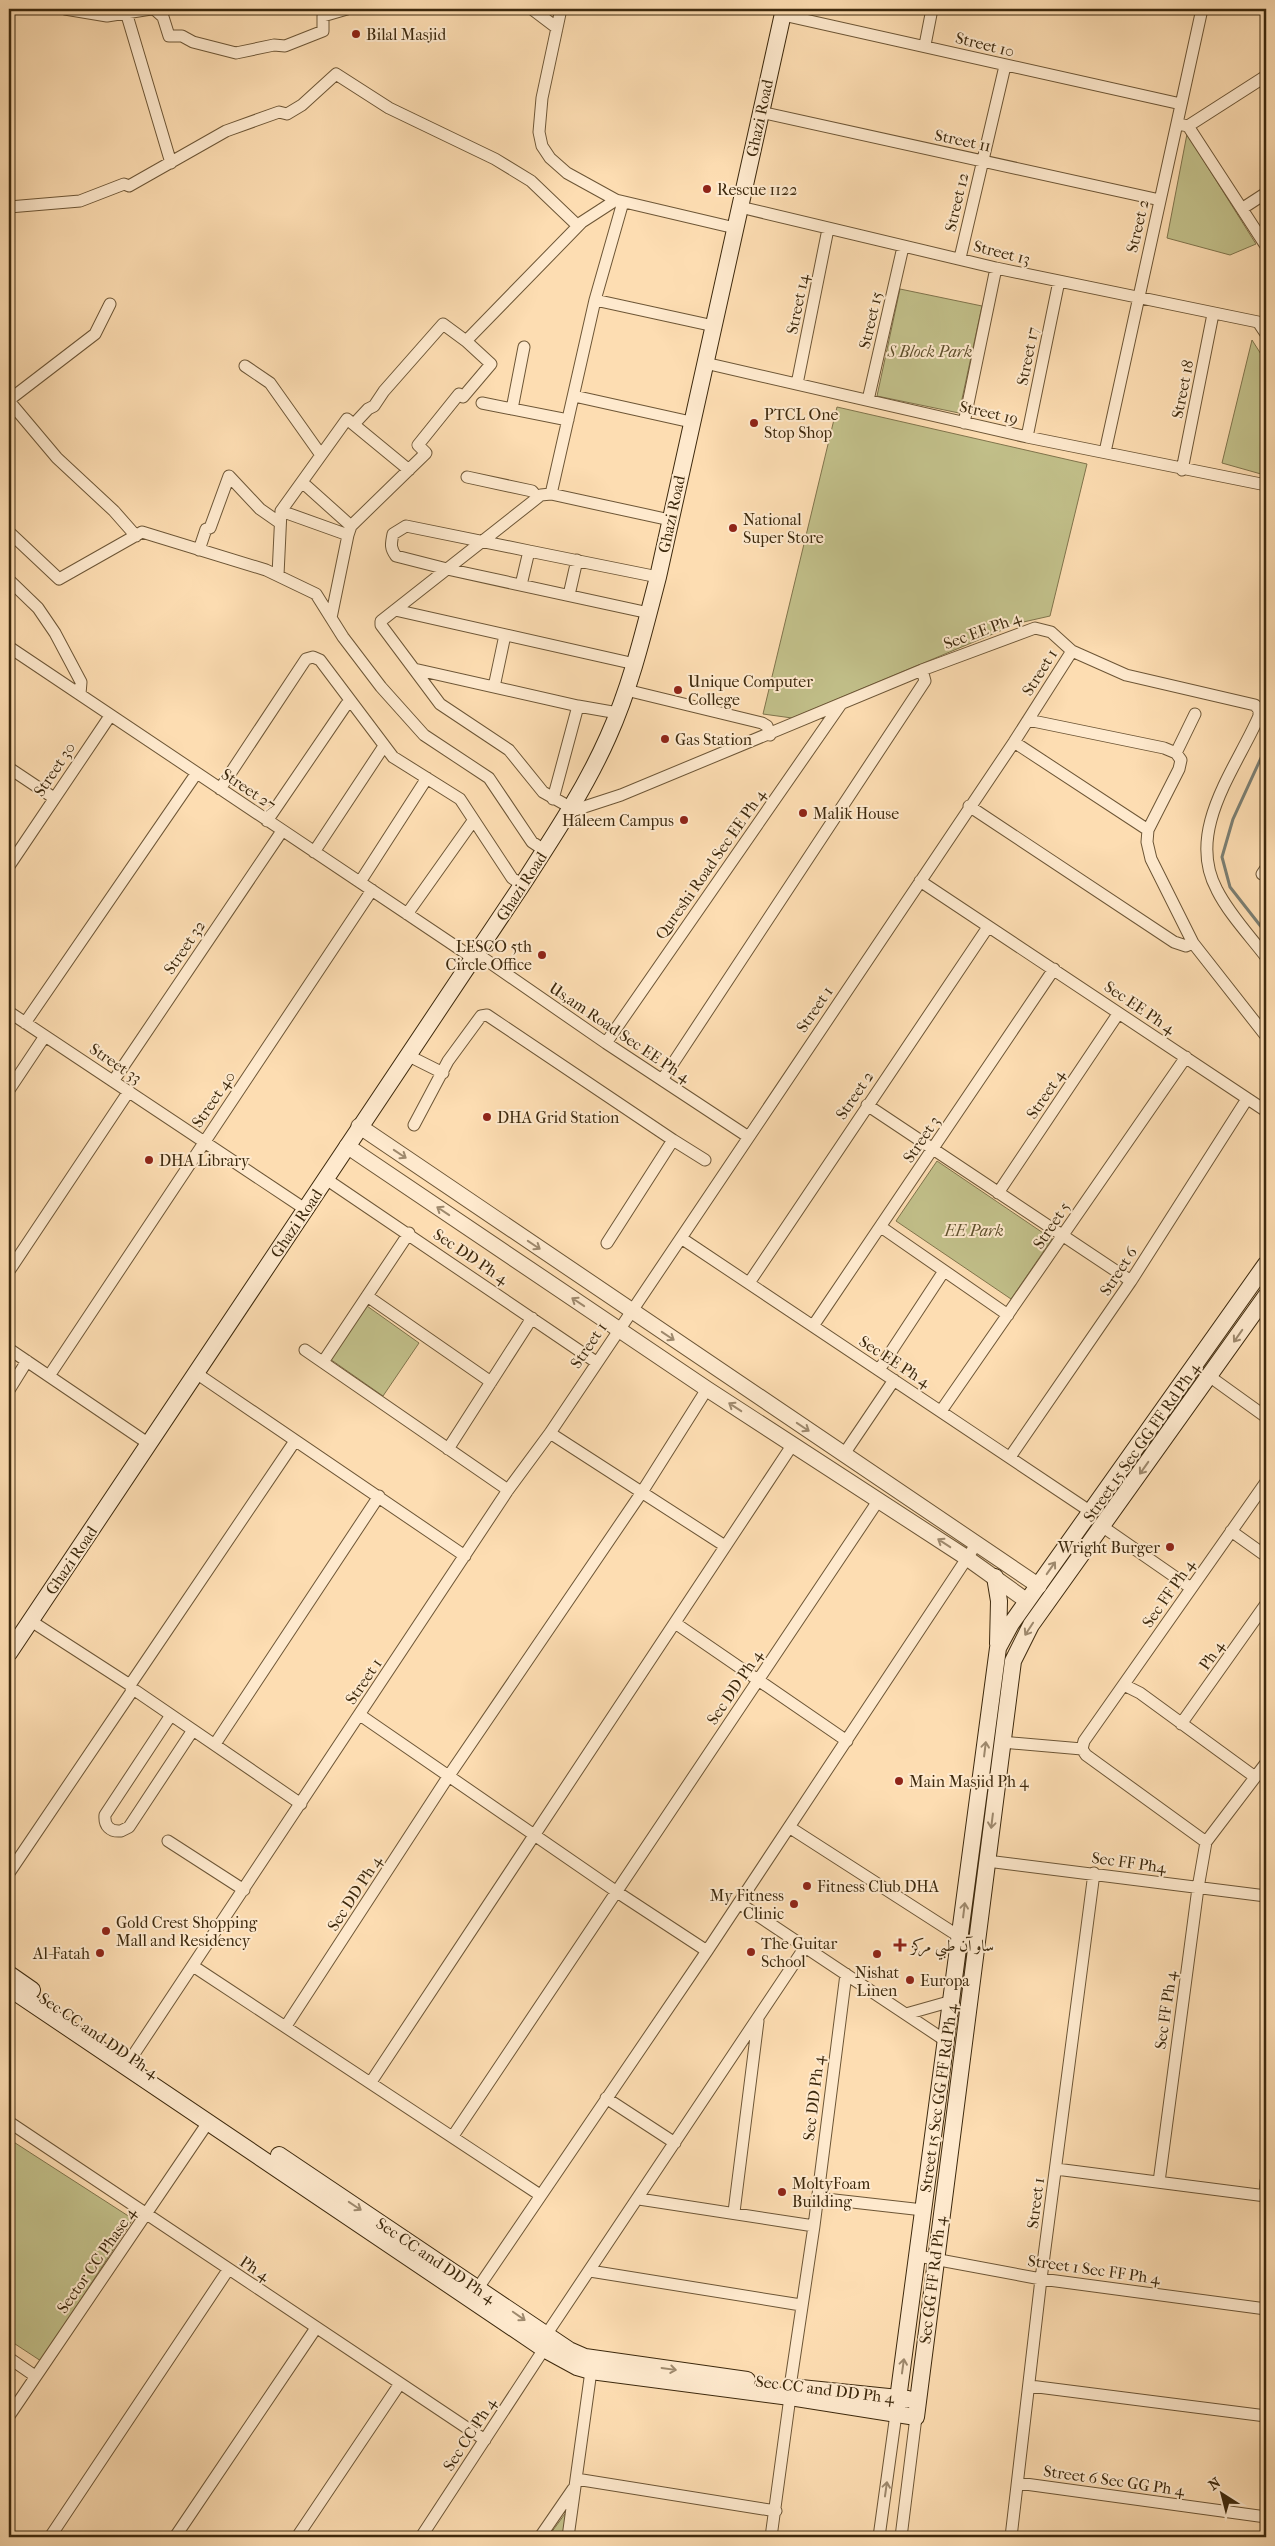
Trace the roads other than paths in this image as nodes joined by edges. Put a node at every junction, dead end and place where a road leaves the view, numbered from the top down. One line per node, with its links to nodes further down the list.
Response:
1 (65, 9): 8 (street)
2 (148, 9): 3 (street); 8 (street)
3 (348, 9)
4 (532, 9): 10 (street)
5 (561, 9): 10 (street)
6 (932, 9): 11 (street)
7 (1202, 9): 14 (street, Street 2)
8 (126, 12): 18 (street)
9 (783, 12): 11 (street, Street 10); 15 (main road, Ghazi Road)
10 (557, 28): 21 (street)
11 (925, 45): 12 (street, Street 10)
12 (1005, 66): 14 (street, Street 10); 17 (street, Street 12)
13 (1266, 76): 16 (street)
14 (1180, 104): 16 (street, Street 2)
15 (760, 112): 17 (street, Street 11); 23 (main road, Ghazi Road)
16 (1183, 125): 20 (street, Street 2); 24 (street)
17 (982, 161): 20 (street, Street 11); 30 (street, Street 12)
18 (171, 163): 22 (street); 25 (street)
19 (1266, 193): 24 (street)
20 (1160, 200): 33 (street, Street 2)
21 (620, 201): 25 (street); 26 (street); 34 (street)
22 (9, 207)
23 (740, 207): 26 (main road, Ghazi Road); 27 (street, Street 13)
24 (1243, 208): 29 (street)
25 (578, 226): 40 (street)
26 (735, 228): 38 (main road, Ghazi Road)
27 (828, 229): 28 (street, Street 13); 44 (street, Street 14)
28 (903, 246): 30 (street, Street 13); 46 (street, Street 15)
29 (1266, 246)
30 (960, 258): 31 (street, Street 13)
31 (996, 268): 32 (street, Street 13); 52 (street)
32 (1058, 281): 33 (street, Street 13); 54 (street, Street 17)
33 (1137, 298): 36 (street, Street 13); 55 (street, Street 2)
34 (595, 300): 38 (street); 45 (street)
35 (110, 304): 47 (street)
36 (1213, 314): 37 (street, Street 13); 58 (street, Street 18)
37 (1262, 319): 39 (street)
38 (714, 326): 42 (main road, Ghazi Road)
39 (1266, 334)
40 (466, 341): 53 (street); 57 (street)
41 (524, 347): 49 (street)
42 (705, 363): 44 (street, Street 19); 51 (main road, Ghazi Road)
43 (245, 366): 56 (street)
44 (797, 384): 46 (street, Street 19)
45 (574, 396): 50 (street); 51 (street)
46 (868, 400): 52 (street, Street 19)
47 (9, 401): 69 (street)
48 (482, 403): 49 (street)
49 (512, 409): 50 (street)
50 (568, 420): 62 (street)
51 (691, 422): 65 (main road, Ghazi Road)
52 (964, 423): 54 (street, Street 19)
53 (354, 424): 56 (street); 57 (street)
54 (1027, 437): 55 (street, Street 19)
55 (1105, 452): 58 (street, Street 19)
56 (321, 455): 60 (street)
57 (409, 470): 67 (street)
58 (1182, 470): 61 (street, Street 19)
59 (467, 477): 63 (street)
60 (302, 482): 64 (street); 67 (street)
61 (1266, 486)
62 (551, 494): 63 (street); 65 (street)
63 (537, 497): 70 (street)
64 (281, 511): 66 (street); 67 (street)
65 (670, 520): 76 (main road, Ghazi Road)
66 (280, 523): 71 (street); 75 (street)
67 (349, 531): 82 (street)
68 (9, 532): 69 (street)
69 (136, 536): 71 (street)
70 (482, 542): 72 (street); 74 (street); 74 (street)
71 (199, 550): 75 (street)
72 (529, 551): 73 (street); 78 (street)
73 (577, 560): 76 (street); 79 (street)
74 (447, 570): 78 (street); 80 (street)
75 (278, 575): 82 (street)
76 (658, 577): 81 (main road, Ghazi Road)
77 (9, 580): 91 (street)
78 (522, 585): 79 (street)
79 (570, 595): 81 (street)
80 (395, 610): 83 (street); 87 (street)
81 (649, 613): 86 (main road, Ghazi Road)
82 (331, 618): 115 (street)
83 (506, 635): 86 (street); 89 (street)
84 (9, 646): 91 (street, Street 27)
85 (1072, 651): 88 (street, Sec EE Ph 4); 98 (street, Street 1); 126 (street, Sec EE Ph 4)
86 (635, 664): 90 (main road, Ghazi Road)
87 (414, 670): 89 (street); 108 (street)
88 (922, 670): 93 (street, Sec EE Ph 4); 138 (street)
89 (494, 687): 94 (street)
90 (626, 690): 95 (main road, Ghazi Road); 99 (street)
91 (80, 694): 97 (street, Street 27)
92 (350, 703): 101 (street); 106 (street); 111 (street)
93 (841, 704): 99 (street, Sec EE Ph 4); 133 (street, Qureshi Road Sec EE Ph 4)
94 (578, 706): 95 (street); 108 (street)
95 (618, 713): 110 (main road, Ghazi Road)
96 (1196, 714): 102 (street)
97 (110, 716): 104 (street, Street 27); 107 (street, Street 30)
98 (1028, 720): 100 (street, Street 1); 102 (street)
99 (770, 735): 110 (street, Sec EE Ph 4)
100 (1014, 742): 109 (street, Street 1); 113 (street)
101 (384, 746): 105 (street); 116 (street)
102 (1176, 753): 113 (street)
103 (9, 768): 107 (street)
104 (196, 774): 106 (street, Street 27); 130 (street)
105 (427, 778): 112 (street); 119 (street)
106 (220, 789): 111 (street, Street 27)
107 (54, 798): 117 (street, Street 30)
108 (553, 799): 110 (street)
109 (970, 806): 118 (street, Street 1); 124 (street)
110 (569, 808): 115 (main road, Ghazi Road)
111 (267, 821): 114 (street, Street 27)
112 (473, 821): 120 (street); 122 (street)
113 (1148, 830): 124 (street)
114 (282, 831): 116 (street, Street 27); 137 (street, Street 32)
115 (544, 850): 120 (main road, Ghazi Road)
116 (314, 852): 119 (street, Street 27)
117 (9, 866)
118 (920, 881): 123 (street, Sec EE Ph 4); 146 (street, Street 1)
119 (360, 882): 121 (street, Street 27)
120 (522, 885): 125 (main road, Ghazi Road)
121 (372, 890): 122 (street, Street 27); 148 (street, Street 40)
122 (407, 914): 125 (street, Street 27)
123 (988, 927): 127 (street, Sec EE Ph 4); 142 (street, Street 2)
124 (1193, 943): 132 (street)
125 (474, 955): 133 (street, Us,am Road Sec EE Ph 4); 134 (main road, Ghazi Road)
126 (1266, 957)
127 (1054, 969): 129 (street, Sec EE Ph 4); 150 (street, Street 3)
128 (9, 1012): 130 (street, Street 33)
129 (1118, 1014): 135 (street, Sec EE Ph 4); 153 (street, Street 4)
130 (25, 1023): 131 (street, Street 33)
131 (45, 1036): 137 (street, Street 33); 139 (street)
132 (1266, 1036)
133 (606, 1043): 138 (street, Us,am Road Sec EE Ph 4)
134 (407, 1055): 136 (street); 145 (main road, Ghazi Road)
135 (1186, 1057): 141 (street, Sec EE Ph 4); 157 (street, Street 5)
136 (443, 1073): 144 (street); 147 (street)
137 (114, 1080): 140 (street, Street 33)
138 (662, 1080): 146 (street, Us,am Road Sec EE Ph 4)
139 (9, 1090)
140 (129, 1091): 148 (street, Street 33); 161 (street)
141 (1247, 1099): 143 (street, Sec EE Ph 4); 163 (street, Street 6)
142 (867, 1105): 150 (street); 164 (street, Street 2)
143 (1266, 1111)
144 (414, 1125)
145 (359, 1126): 149 (main road, Ghazi Road); 167 (street, one-way to 167)
146 (747, 1136): 158 (street, Street 1)
147 (673, 1140): 151 (street); 159 (street)
148 (203, 1144): 154 (street, Street 33); 179 (street, Street 40)
149 (347, 1146): 152 (main road, Ghazi Road); 171 (street, one-way to 149)
150 (934, 1150): 153 (street); 155 (street, Street 3)
151 (705, 1160)
152 (326, 1179): 154 (main road, Ghazi Road); 156 (street, Sec DD Ph 4)
153 (998, 1193): 157 (street)
154 (305, 1209): 178 (main road, Ghazi Road)
155 (881, 1227): 162 (street); 170 (street, Street 3)
156 (408, 1233): 165 (street); 169 (street, Sec DD Ph 4)
157 (1063, 1236): 163 (street); 168 (street, Street 5)
158 (680, 1238): 164 (street, Sec EE Ph 4); 167 (street, Street 1)
159 (607, 1243)
160 (1266, 1264): 199 (main road, Street 15 Sec GG FF Rd Ph 4)
161 (9, 1271)
162 (944, 1271): 168 (street); 177 (street)
163 (1132, 1281): 193 (street, Street 6)
164 (749, 1284): 170 (street, Sec EE Ph 4)
165 (367, 1296): 175 (street); 182 (street)
166 (1266, 1296): 180 (main road, Sec GG FF Rd Ph 4, one-way to 180)
167 (631, 1311): 171 (street, Street 1); 192 (street, one-way to 192)
168 (1008, 1315): 185 (street, Street 5)
169 (532, 1318): 176 (street, Sec DD Ph 4); 182 (street)
170 (813, 1326): 177 (street, Sec EE Ph 4)
171 (619, 1329): 176 (street, Street 1); 183 (street)
172 (9, 1349): 174 (street)
173 (305, 1350): 175 (street)
174 (27, 1361): 179 (street); 184 (street)
175 (323, 1362): 191 (street)
176 (596, 1362): 187 (street, Street 1)
177 (879, 1370): 181 (street, Sec EE Ph 4)
178 (196, 1373): 188 (street); 189 (main road, Ghazi Road)
179 (49, 1376): 189 (street)
180 (1209, 1376): 186 (street); 200 (main road, Sec GG FF Rd Ph 4, one-way to 200)
181 (894, 1380): 185 (street, Sec EE Ph 4); 192 (street)
182 (491, 1382): 191 (street)
183 (707, 1389): 190 (street, one-way to 183); 196 (street, Sec DD Ph 4)
184 (9, 1390)
185 (941, 1411): 193 (street, Sec EE Ph 4)
186 (1266, 1417)
187 (550, 1433): 195 (street, Street 1); 196 (street)
188 (295, 1441): 197 (street); 218 (street)
189 (149, 1444): 212 (main road, Ghazi Road)
190 (793, 1444): 198 (street); 203 (street)
191 (448, 1449): 195 (street)
192 (844, 1454): 202 (street)
193 (1010, 1457): 199 (street, Sec EE Ph 4)
194 (1266, 1482): 201 (street, Sec FF Ph 4)
195 (508, 1490): 204 (street, Street 1)
196 (642, 1492): 203 (street); 228 (street, Sec DD Ph 4)
197 (379, 1496): 204 (street); 225 (street)
198 (878, 1501): 206 (street, one-way to 198); 216 (street, Sec DD Ph 4)
199 (1091, 1512): 208 (main road, Street 15 Sec GG FF Rd Ph 4, one-way to 199)
200 (1103, 1527): 209 (street); 224 (main road, Sec GG FF Rd Ph 4, one-way to 224)
201 (1231, 1531): 205 (street); 209 (street, Sec FF Ph 4)
202 (977, 1543): 206 (street); 208 (street)
203 (725, 1546): 213 (street)
204 (465, 1556): 220 (street, Street 1)
205 (1266, 1556)
206 (967, 1558): 207 (street); 223 (street)
207 (995, 1577): 210 (street); 214 (main road)
208 (1039, 1586): 210 (main road, Street 15 Sec GG FF Rd Ph 4)
209 (1191, 1588): 217 (street, Sec FF Ph 4)
210 (1028, 1601): 214 (main road, Street 15 Sec GG FF Rd Ph 4)
211 (1266, 1604): 221 (street, Ph 4)
212 (31, 1620): 215 (main road, Ghazi Road); 218 (street)
213 (675, 1623): 216 (street); 232 (street)
214 (998, 1648): 243 (main road, Street 15 Sec GG FF Rd Ph 4, one-way to 214)
215 (9, 1653)
216 (758, 1680): 223 (street); 240 (street, Sec DD Ph 4)
217 (1124, 1685): 221 (street); 226 (street, Sec FF Ph 4)
218 (131, 1688): 219 (street); 236 (street)
219 (171, 1715): 222 (street); 222 (street)
220 (360, 1715): 228 (street); 230 (street, Street 1)
221 (1181, 1724): 229 (street)
222 (193, 1730): 225 (street)
223 (847, 1741): 231 (street)
224 (1002, 1742): 226 (street); 235 (main road, Sec GG FF Rd Ph 4, one-way to 235)
225 (215, 1744): 230 (street)
226 (1082, 1749): 234 (street)
227 (1266, 1763): 229 (street)
228 (448, 1777): 232 (street); 254 (street, Sec DD Ph 4)
229 (1255, 1777): 234 (street)
230 (301, 1804): 239 (street, Street 1)
231 (789, 1827): 242 (street); 243 (street)
232 (535, 1835): 240 (street); 257 (street)
233 (168, 1841): 239 (street)
234 (1206, 1842): 238 (street, Sec FF Ph 4)
235 (988, 1861): 237 (street, Sec FF Ph4); 250 (main road, Sec GG FF Rd Ph 4)
236 (9, 1873)
237 (1094, 1873): 238 (street, Sec FF Ph4); 263 (street, Street 1)
238 (1198, 1888): 241 (street, Sec FF Ph4); 265 (street, Sec FF Ph 4)
239 (244, 1890): 246 (street, Street 1)
240 (618, 1892): 245 (street); 261 (street, Sec DD Ph 4)
241 (1266, 1896)
242 (739, 1903): 244 (street); 245 (street)
243 (960, 1937): 251 (main road, Street 15 Sec GG FF Rd Ph 4)
244 (805, 1947): 248 (street); 253 (street)
245 (707, 1951): 258 (street)
246 (194, 1966): 254 (street); 256 (street, Street 1)
247 (9, 1974): 256 (main road, Sec CC and DD Ph 4)
248 (846, 1974): 252 (street); 268 (street, Sec DD Ph 4)
249 (9, 1988): 259 (main road, Sec CC and DD Ph 4)
250 (970, 1996): 251 (main road); 275 (main road, Sec GG FF Rd Ph 4)
251 (952, 1997): 252 (street); 255 (main road, Street 15 Sec GG FF Rd Ph 4)
252 (906, 2014): 255 (street)
253 (758, 2020): 262 (street); 271 (street)
254 (286, 2026): 257 (street)
255 (946, 2040): 270 (main road, Street 15 Sec GG FF Rd Ph 4)
256 (132, 2057): 279 (main road, Sec CC and DD Ph 4, one-way to 279)
257 (371, 2082): 261 (street)
258 (606, 2098): 262 (street); 266 (street)
259 (209, 2121): 272 (street, Sector CC Phase 4); 283 (main road, Sec CC and DD Ph 4)
260 (9, 2122): 272 (street, Ph 4)
261 (453, 2136): 266 (street)
262 (674, 2143): 269 (street)
263 (1056, 2169): 265 (street); 278 (street, Street 1)
264 (1266, 2181): 267 (street)
265 (1159, 2182): 267 (street)
266 (540, 2195): 279 (street)
267 (1265, 2196)
268 (817, 2198): 270 (street); 273 (street, Sec DD Ph 4)
269 (639, 2199): 271 (street); 277 (street)
270 (923, 2210): 274 (main road, Street 15 Sec GG FF Rd Ph 4)
271 (734, 2212): 273 (street)
272 (147, 2215): 276 (street, Ph 4); 286 (street, Sector CC Phase 4)
273 (814, 2226): 280 (street, Sec DD Ph 4)
274 (918, 2256): 275 (street, Street 1 Sec FF Ph 4); 291 (main road, Street 15 Sec GG FF Rd Ph 4, one-way to 274)
275 (935, 2258): 278 (street, Street 1 Sec FF Ph 4); 290 (main road, Sec GG FF Rd Ph 4)
276 (228, 2270): 282 (street, Ph 4); 300 (street)
277 (590, 2272): 280 (street); 283 (street)
278 (1041, 2279): 281 (street, Street 1 Sec FF Ph 4); 288 (street, Street 1)
279 (478, 2288): 283 (main road, Sec CC and DD Ph 4, one-way to 283)
280 (801, 2305): 289 (street, Sec DD Ph 4)
281 (1266, 2309)
282 (316, 2328): 287 (street, Ph 4); 301 (street)
283 (545, 2342): 285 (main road, Sec CC and DD Ph 4); 289 (main road, Sec CC and DD Ph 4, one-way to 289); 295 (street, Sec CC Ph 4)
284 (9, 2358): 286 (street)
285 (591, 2372): 289 (main road, Sec CC and DD Ph 4); 296 (street)
286 (36, 2376): 292 (street, Sector CC Phase 4)
287 (399, 2384): 295 (street, Ph 4); 302 (street)
288 (1030, 2386): 294 (street); 297 (street, Street 1)
289 (790, 2392): 291 (main road, Sec CC and DD Ph 4); 298 (street)
290 (918, 2400): 291 (main road, Sec CC and DD Ph 4); 293 (main road, Sec GG FF Rd Ph 4)
291 (897, 2406): 293 (main road, Sec CC and DD Ph 4); 307 (street, Street 15 Sec GG FF Rd Ph 4, one-way to 291)
292 (9, 2416)
293 (916, 2416): 308 (street, Sec GG FF Rd Ph 4)
294 (1266, 2416)
295 (485, 2440): 303 (street, Sec CC Ph 4)
296 (576, 2483): 298 (street); 304 (street); 305 (street)
297 (1018, 2483): 299 (street, Street 6 Sec GG Ph 4); 309 (street, Street 1)
298 (776, 2511): 306 (street)
299 (1266, 2517)
300 (50, 2537)
301 (175, 2537)
302 (297, 2537)
303 (421, 2537)
304 (540, 2537)
305 (568, 2537)
306 (771, 2537)
307 (879, 2537)
308 (901, 2537)
309 (1011, 2537)

